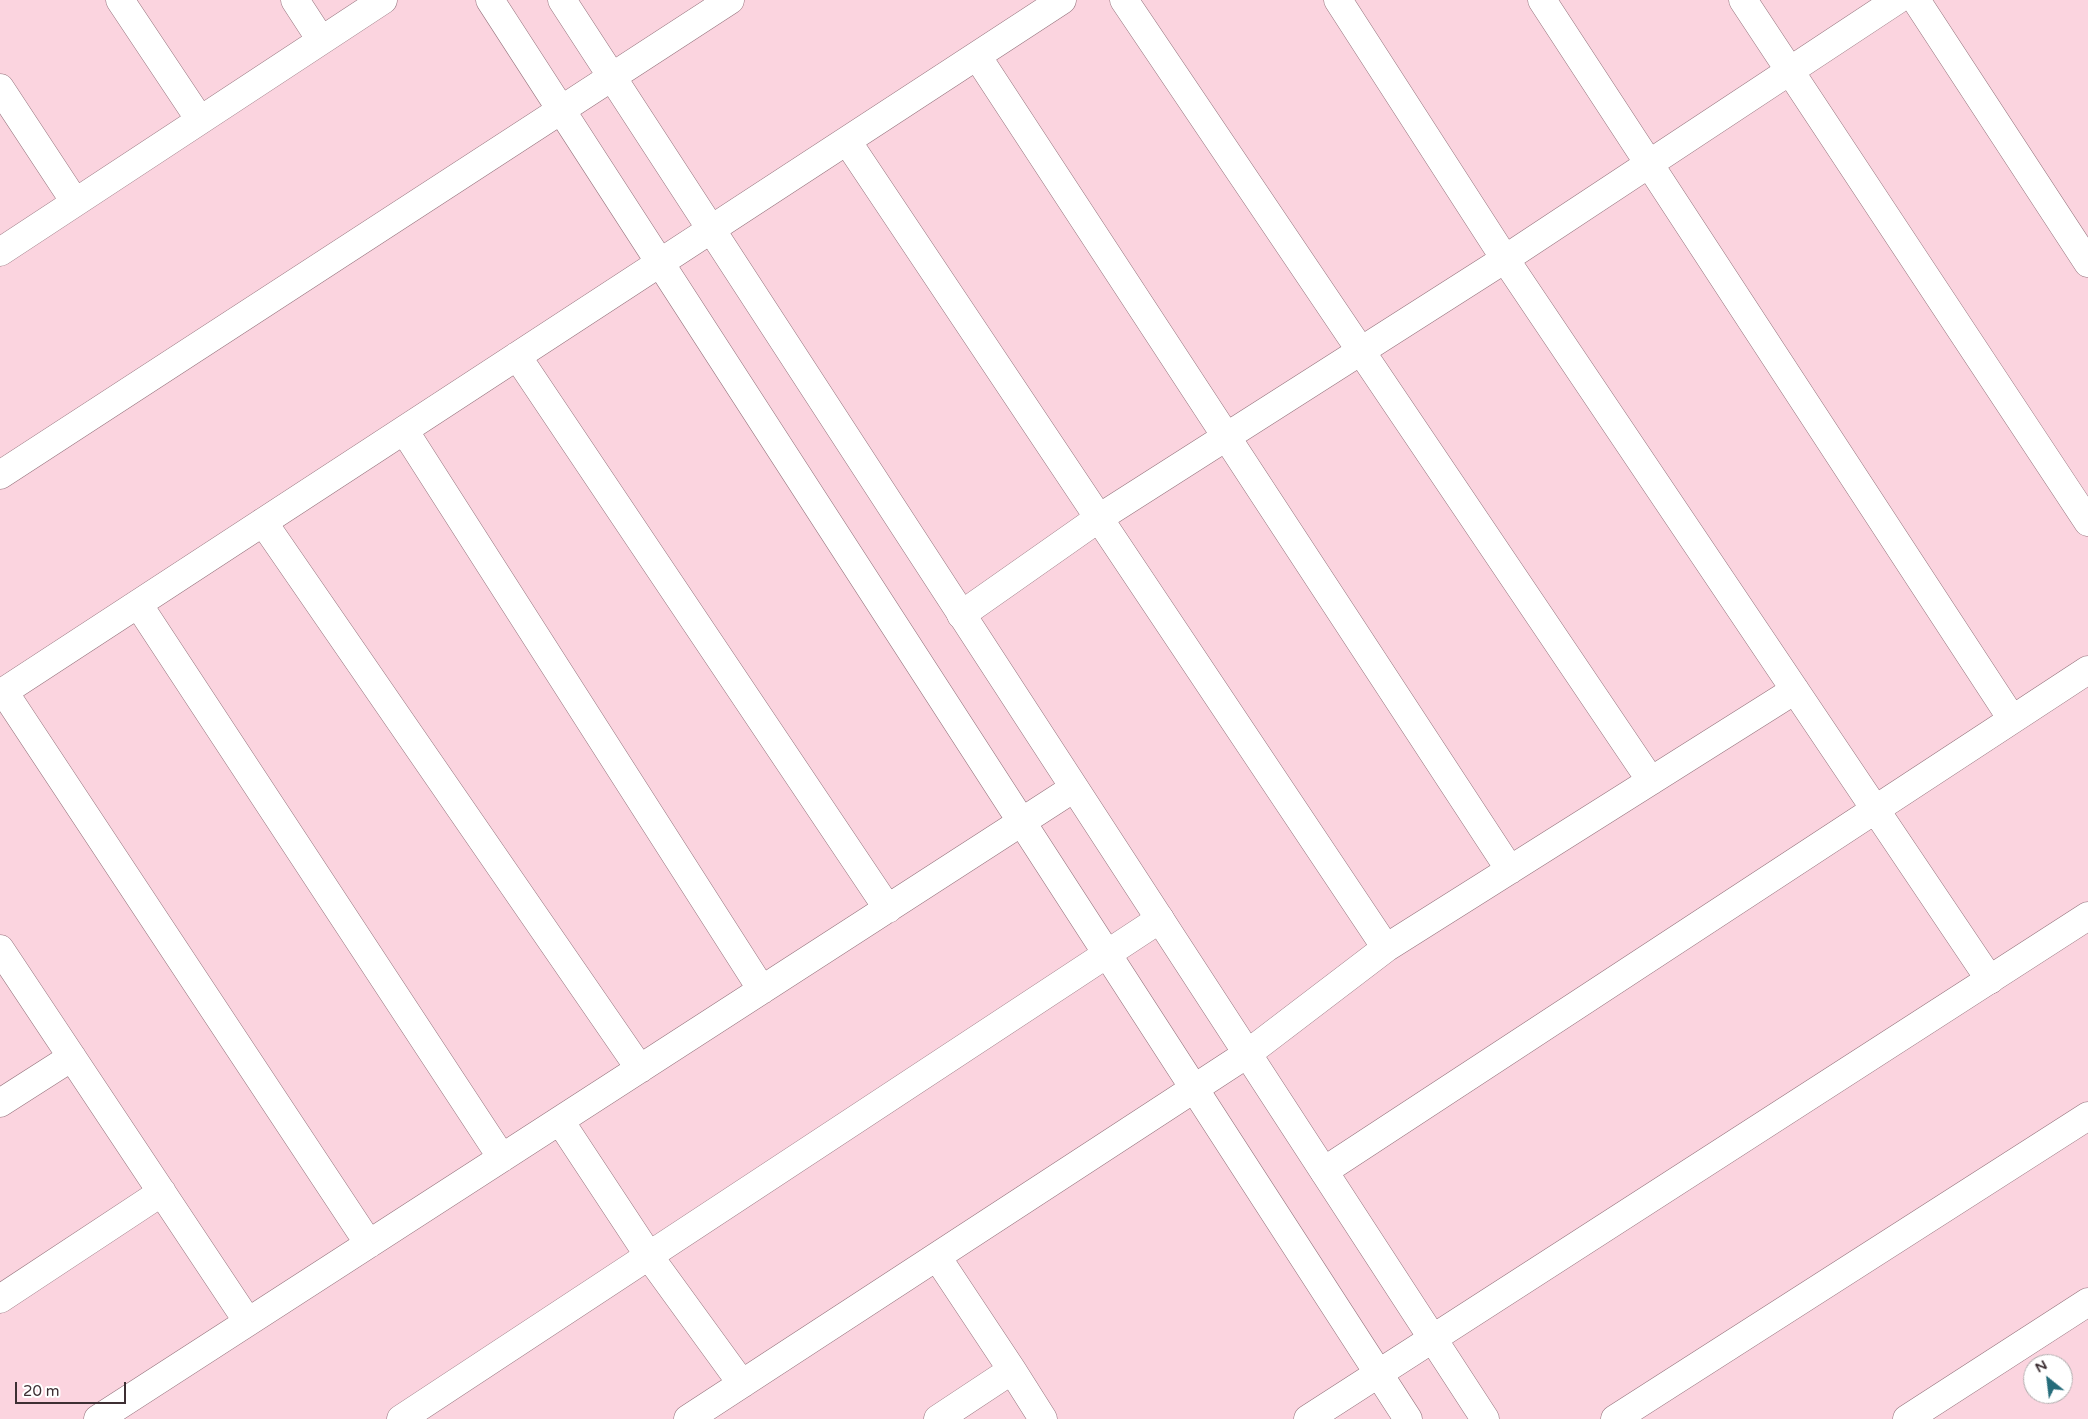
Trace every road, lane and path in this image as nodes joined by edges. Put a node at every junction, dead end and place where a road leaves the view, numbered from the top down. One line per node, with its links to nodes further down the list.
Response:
1 (120, 0): 20 (street)
2 (294, 0): 14 (street)
3 (383, 0): 14 (street)
4 (490, 0): 19 (street)
5 (562, 0): 17 (street)
6 (730, 0): 17 (street)
7 (1062, 0): 15 (street)
8 (1124, 0): 29 (street)
9 (1338, 0): 26 (street)
10 (1542, 0): 22 (street)
11 (1743, 0): 16 (street)
12 (1898, 0): 16 (street)
13 (1916, 0): 28 (street)
14 (321, 40): 20 (street)
15 (977, 56): 21 (street); 32 (street)
16 (1791, 70): 22 (street); 36 (street)
17 (612, 77): 19 (street); 24 (street)
18 (0, 88): 23 (street)
19 (562, 110): 27 (street); 33 (street)
20 (200, 120): 23 (street)
21 (847, 141): 24 (street); 34 (street)
22 (1650, 163): 26 (street); 42 (street)
23 (76, 202): 25 (street)
24 (710, 230): 27 (street); 38 (street)
25 (0, 252)
26 (1505, 260): 29 (street); 40 (street)
27 (660, 262): 30 (street); 46 (street)
28 (2088, 263)
29 (1361, 351): 32 (street); 43 (street)
30 (517, 356): 31 (street); 48 (street)
31 (404, 430): 35 (street); 55 (street)
32 (1227, 437): 34 (street); 47 (street)
33 (0, 475)
34 (1099, 518): 38 (street); 52 (street)
35 (263, 522): 37 (street); 58 (street)
36 (2088, 522)
37 (138, 604): 41 (street); 63 (street)
38 (961, 615): 44 (street)
39 (2088, 670): 42 (street)
40 (1795, 690): 43 (street); 45 (street)
41 (2, 693): 66 (street)
42 (2012, 719): 45 (street)
43 (1651, 781): 47 (street)
44 (1074, 788): 46 (street); 50 (street)
45 (1875, 809): 54 (street); 64 (street)
46 (1022, 822): 48 (street); 53 (street)
47 (1510, 870): 52 (street)
48 (888, 909): 55 (street)
49 (2088, 916): 54 (street)
50 (1160, 919): 53 (street); 56 (street)
51 (0, 948): 57 (street)
52 (1386, 948): 56 (street)
53 (1107, 954): 59 (street); 67 (street)
54 (1990, 980): 72 (street)
55 (762, 990): 58 (street)
56 (1248, 1054): 59 (street); 64 (street)
57 (72, 1057): 60 (street); 65 (street)
58 (640, 1069): 62 (street)
59 (1195, 1089): 68 (street); 74 (street)
60 (0, 1103)
61 (2088, 1116): 84 (street)
62 (560, 1121): 63 (street); 67 (street)
63 (502, 1158): 66 (street)
64 (1324, 1171): 72 (street)
65 (162, 1192): 69 (street); 71 (street)
66 (369, 1244): 71 (street)
67 (649, 1256): 75 (street); 77 (street)
68 (937, 1257): 73 (street); 75 (street)
69 (0, 1299)
70 (2088, 1302): 85 (street)
71 (248, 1322): 76 (street)
72 (1433, 1339): 74 (street); 83 (street)
73 (1012, 1370): 79 (street); 80 (street)
74 (1379, 1374): 81 (street); 82 (street)
75 (742, 1384): 78 (street)
76 (98, 1419)
77 (401, 1419)
78 (688, 1419)
79 (938, 1419)
80 (1043, 1419)
81 (1308, 1419)
82 (1408, 1419)
83 (1485, 1419)
84 (1615, 1419)
85 (1907, 1419)

